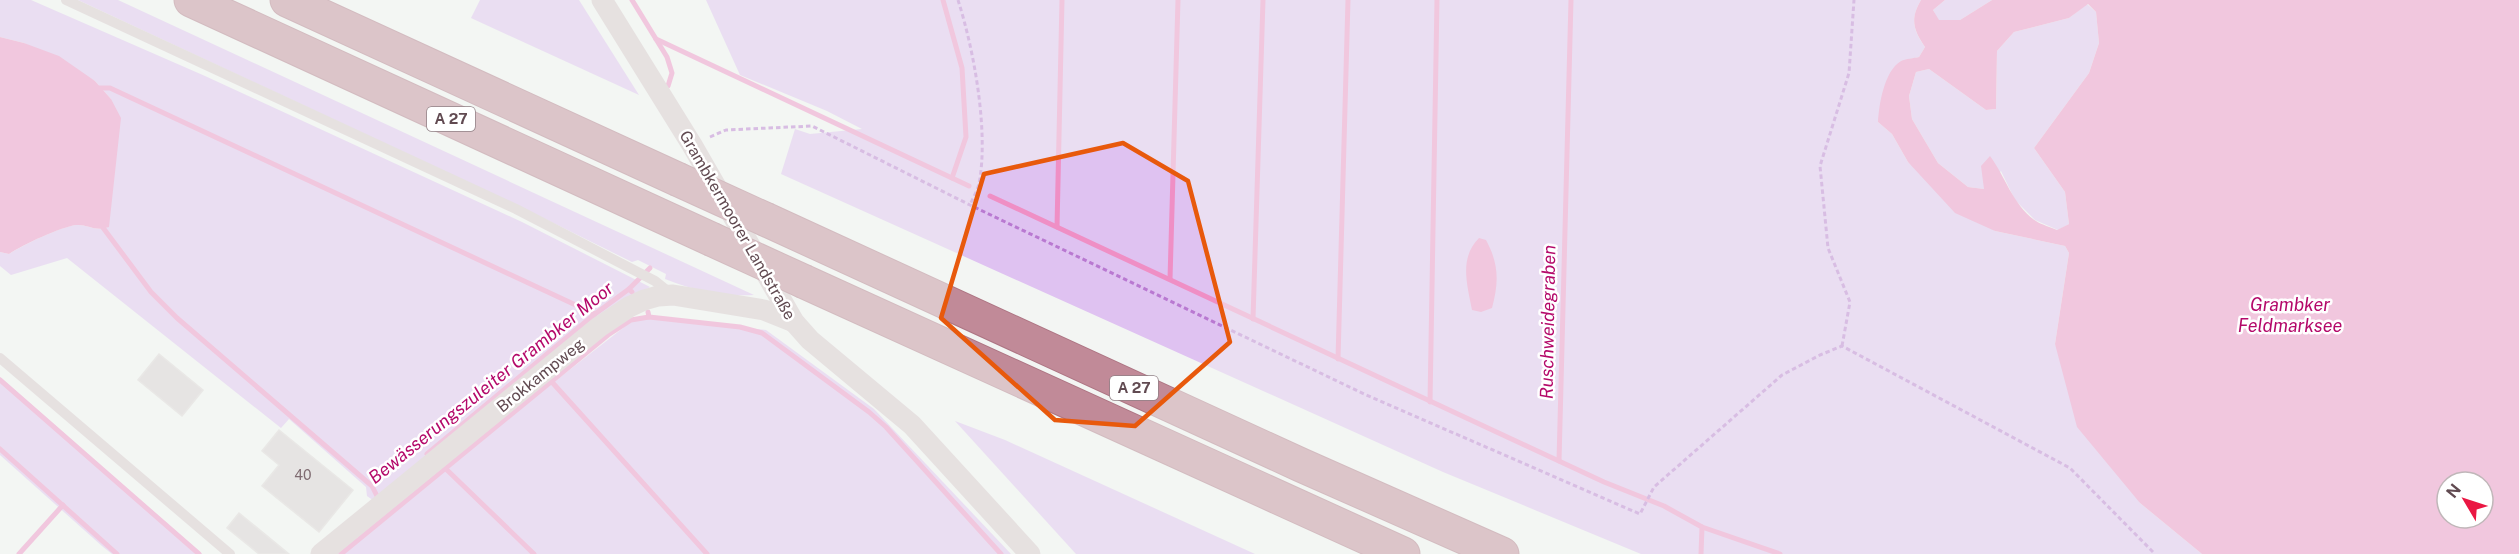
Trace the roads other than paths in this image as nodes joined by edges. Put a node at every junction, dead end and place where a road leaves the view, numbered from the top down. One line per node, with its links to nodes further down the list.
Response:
1 (66, 0): 5 (lane)
2 (191, 0): 11 (highway, A 27, bridge)
3 (288, 0): 12 (highway, A 27, bridge)
4 (602, 0): 6 (street, Grambkermoorer Landstraße)
5 (673, 295): 6 (street, Brokkampweg); 9 (street, Brokkampweg)
6 (794, 322): 10 (street, Grambkermoorer Landstraße)
7 (0, 358): 8 (lane)
8 (230, 554)
9 (321, 554)
10 (1030, 554)
11 (1403, 554)
12 (1502, 554)

